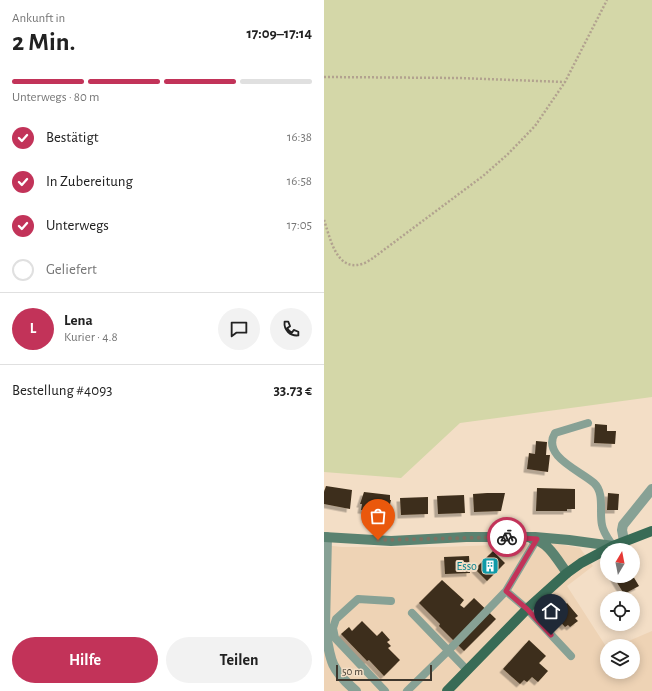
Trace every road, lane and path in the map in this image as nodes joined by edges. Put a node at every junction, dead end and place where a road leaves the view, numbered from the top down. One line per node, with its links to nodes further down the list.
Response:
1 (607, 0): 3 (path)
2 (324, 77): 3 (path)
3 (565, 82): 4 (path)
4 (324, 220)
5 (588, 423): 12 (lane)
6 (652, 489): 11 (street)
7 (652, 531): 11 (main road)
8 (325, 537): 9 (main road); 24 (street)
9 (510, 537): 10 (main road); 14 (main road)
10 (537, 539): 16 (main road); 17 (lane)
11 (624, 541): 13 (main road)
12 (611, 543)
13 (620, 543)
14 (600, 544)
15 (600, 553): 16 (main road)
16 (567, 573): 19 (main road)
17 (506, 591): 19 (lane); 21 (lane)
18 (391, 601): 25 (lane)
19 (527, 609): 22 (lane); 23 (main road)
20 (412, 613): 21 (lane)
21 (448, 651): 23 (lane); 26 (lane)
22 (571, 656)
23 (468, 670): 27 (main road)
24 (356, 691)
25 (385, 691)
26 (407, 691)
27 (447, 691)

